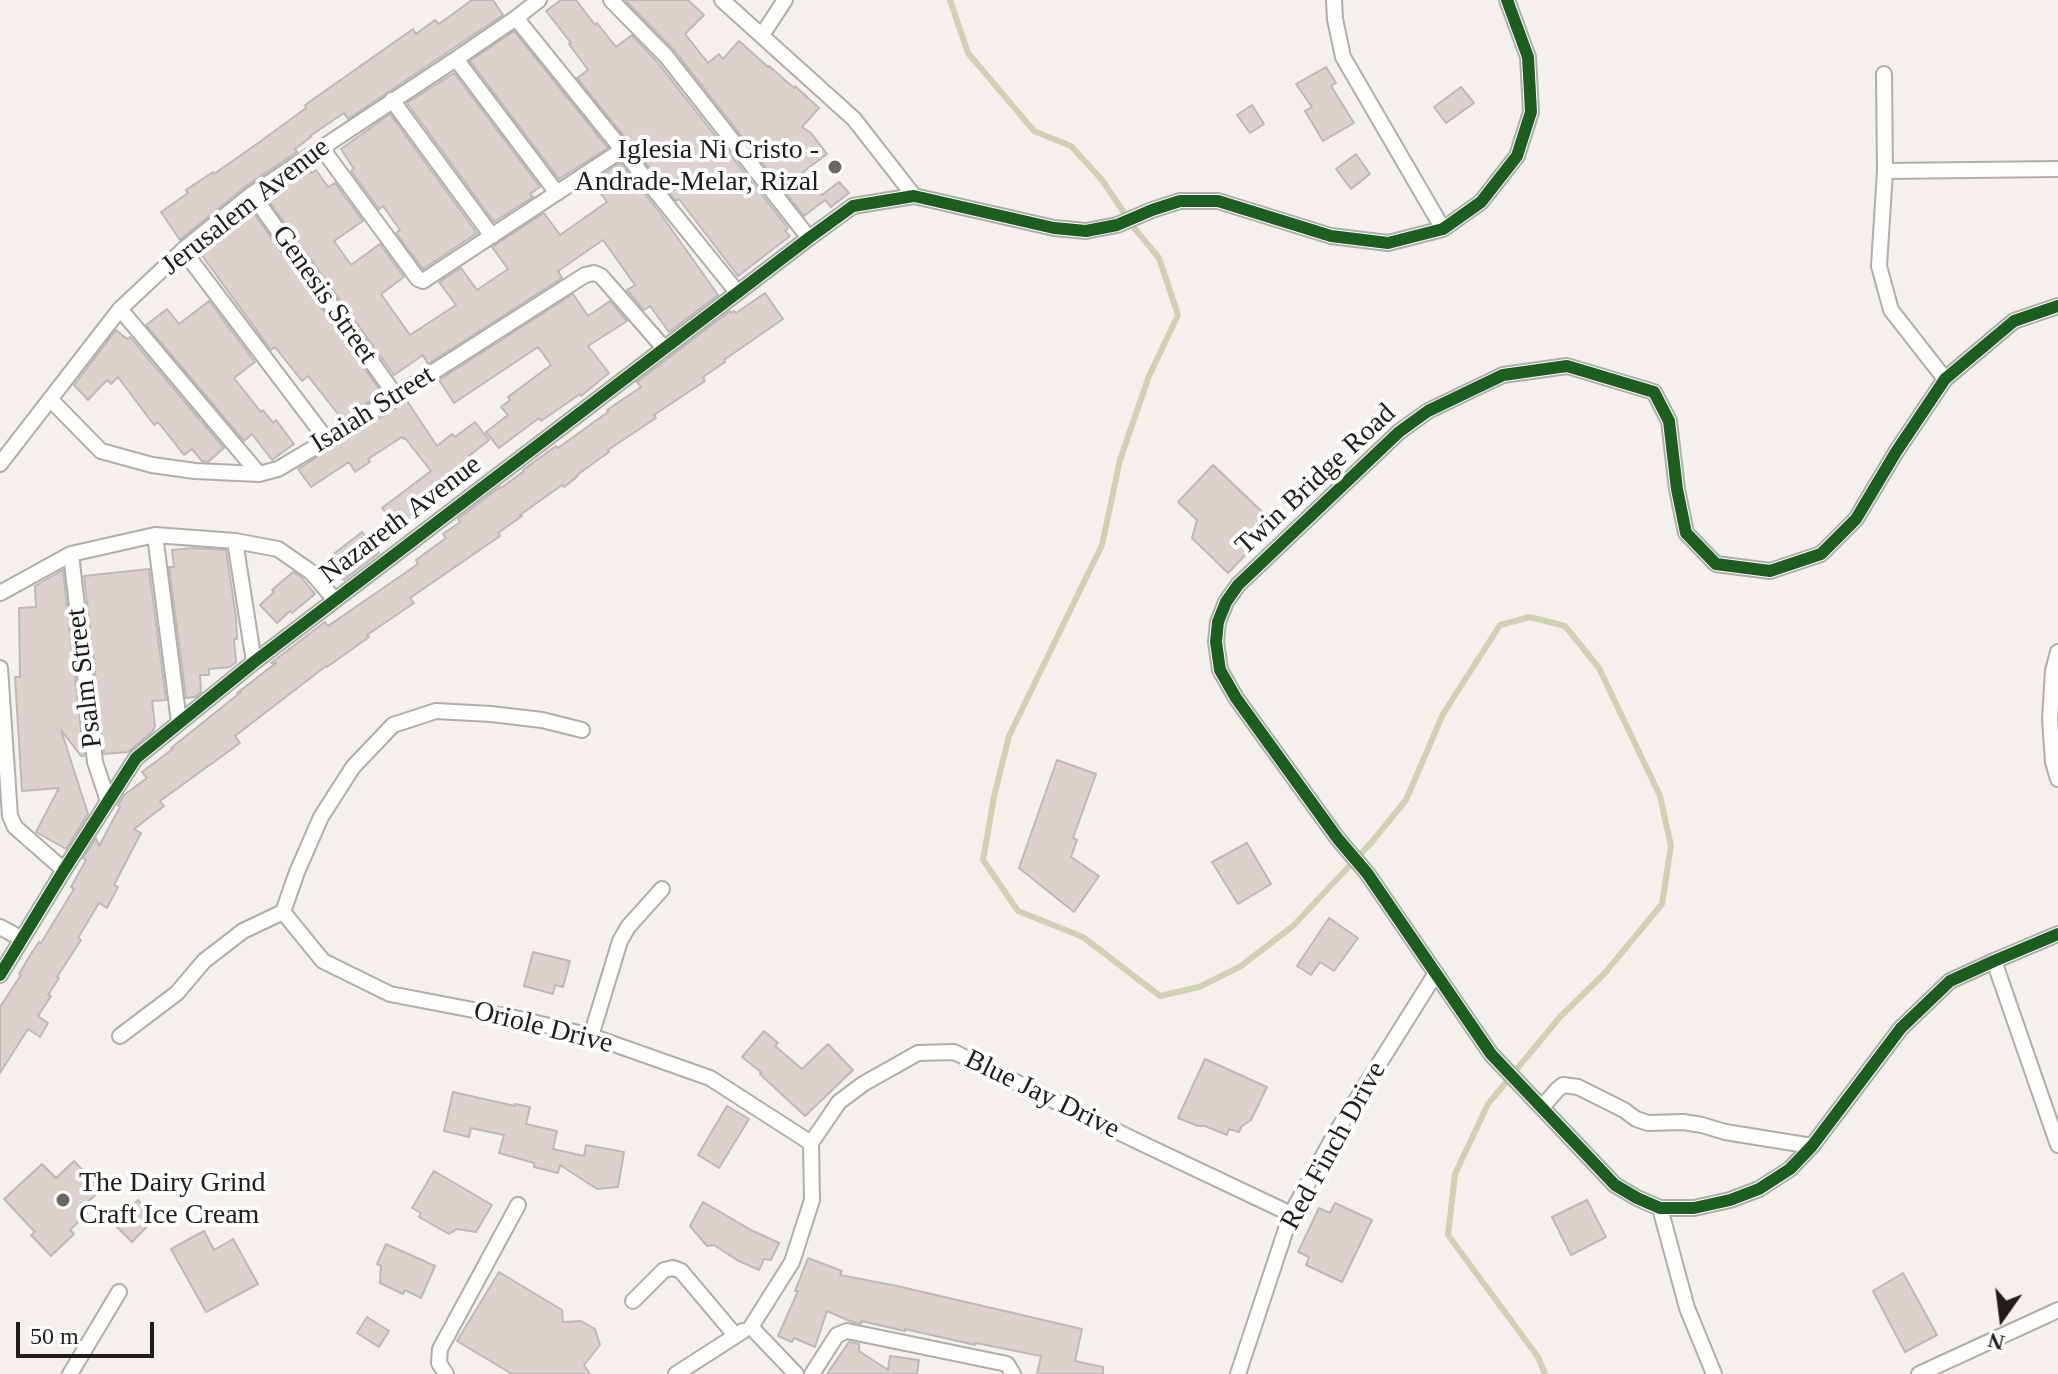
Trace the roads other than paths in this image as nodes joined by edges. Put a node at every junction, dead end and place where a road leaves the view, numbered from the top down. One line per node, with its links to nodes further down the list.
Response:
1 (539, 0): 7 (street, Jerusalem Avenue)
2 (611, 0): 21 (street)
3 (722, 0): 8 (street)
4 (785, 0): 8 (street)
5 (1334, 0): 19 (street)
6 (1507, 0): 19 (street)
7 (516, 18): 9 (street, Jerusalem Avenue); 13 (street)
8 (762, 35): 18 (street)
9 (456, 59): 11 (street, Jerusalem Avenue); 16 (street)
10 (1884, 74): 15 (street)
11 (392, 100): 12 (street, Jerusalem Avenue); 20 (street)
12 (321, 147): 17 (street, Jerusalem Avenue); 20 (street)
13 (622, 150): 16 (street); 23 (street)
14 (2058, 169): 15 (street)
15 (1885, 171): 27 (street)
16 (557, 193): 20 (street)
17 (252, 194): 22 (street, Jerusalem Avenue); 28 (street, Genesis Street)
18 (914, 196): 19 (street); 21 (street, Nazareth Avenue)
19 (1443, 229)
20 (492, 236)
21 (809, 238): 23 (street, Nazareth Avenue)
22 (183, 250): 25 (street, Jerusalem Avenue); 30 (street)
23 (737, 292): 26 (street, Nazareth Avenue)
24 (2058, 306): 27 (street, Twin Bridge Road)
25 (120, 309): 29 (street, Jerusalem Avenue); 32 (street)
26 (664, 348): 28 (street, Isaiah Street); 37 (street, Nazareth Avenue)
27 (1945, 379): 52 (street, Twin Bridge Road)
28 (396, 396): 30 (street, Isaiah Street)
29 (50, 399): 31 (street, Jerusalem Avenue); 32 (street, Isaiah Street)
30 (327, 440): 32 (street, Isaiah Street)
31 (0, 464)
32 (259, 474)
33 (155, 535): 34 (street); 35 (street); 41 (street)
34 (235, 541): 37 (street); 39 (street)
35 (71, 554): 36 (street); 44 (street, Psalm Street)
36 (0, 593)
37 (335, 600): 39 (street, Nazareth Avenue)
38 (2058, 652): 43 (street)
39 (254, 662): 41 (street, Nazareth Avenue)
40 (0, 668): 45 (street)
41 (179, 722): 44 (street, Nazareth Avenue)
42 (582, 730): 47 (street)
43 (2058, 779)
44 (108, 801): 45 (street, Nazareth Avenue)
45 (64, 870): 50 (street, Nazareth Avenue)
46 (662, 889): 55 (street)
47 (283, 912): 54 (street); 55 (street, Oriole Drive)
48 (0, 927): 50 (street)
49 (2058, 934): 51 (street)
50 (22, 939): 53 (street, Nazareth Avenue)
51 (1994, 961): 58 (street); 59 (street)
52 (1436, 973): 56 (street, Twin Bridge Road); 62 (street, Red Finch Drive)
53 (0, 975)
54 (120, 1036)
55 (591, 1036): 57 (street, Oriole Drive)
56 (1538, 1104): 59 (street); 61 (street, Twin Bridge Road)
57 (811, 1143): 62 (street, Blue Jay Drive); 66 (street)
58 (2058, 1145)
59 (1812, 1146): 61 (street)
60 (518, 1205): 69 (street)
61 (1660, 1208): 75 (street)
62 (1291, 1214): 74 (street, Red Finch Drive)
63 (119, 1292): 68 (street)
64 (633, 1301): 67 (street)
65 (2058, 1310): 76 (street)
66 (751, 1327): 67 (street); 71 (street)
67 (735, 1335): 70 (street)
68 (70, 1374)
69 (446, 1374)
70 (676, 1374)
71 (796, 1374)
72 (812, 1374): 73 (street)
73 (1013, 1374)
74 (1238, 1374)
75 (1714, 1374)
76 (1919, 1374)

